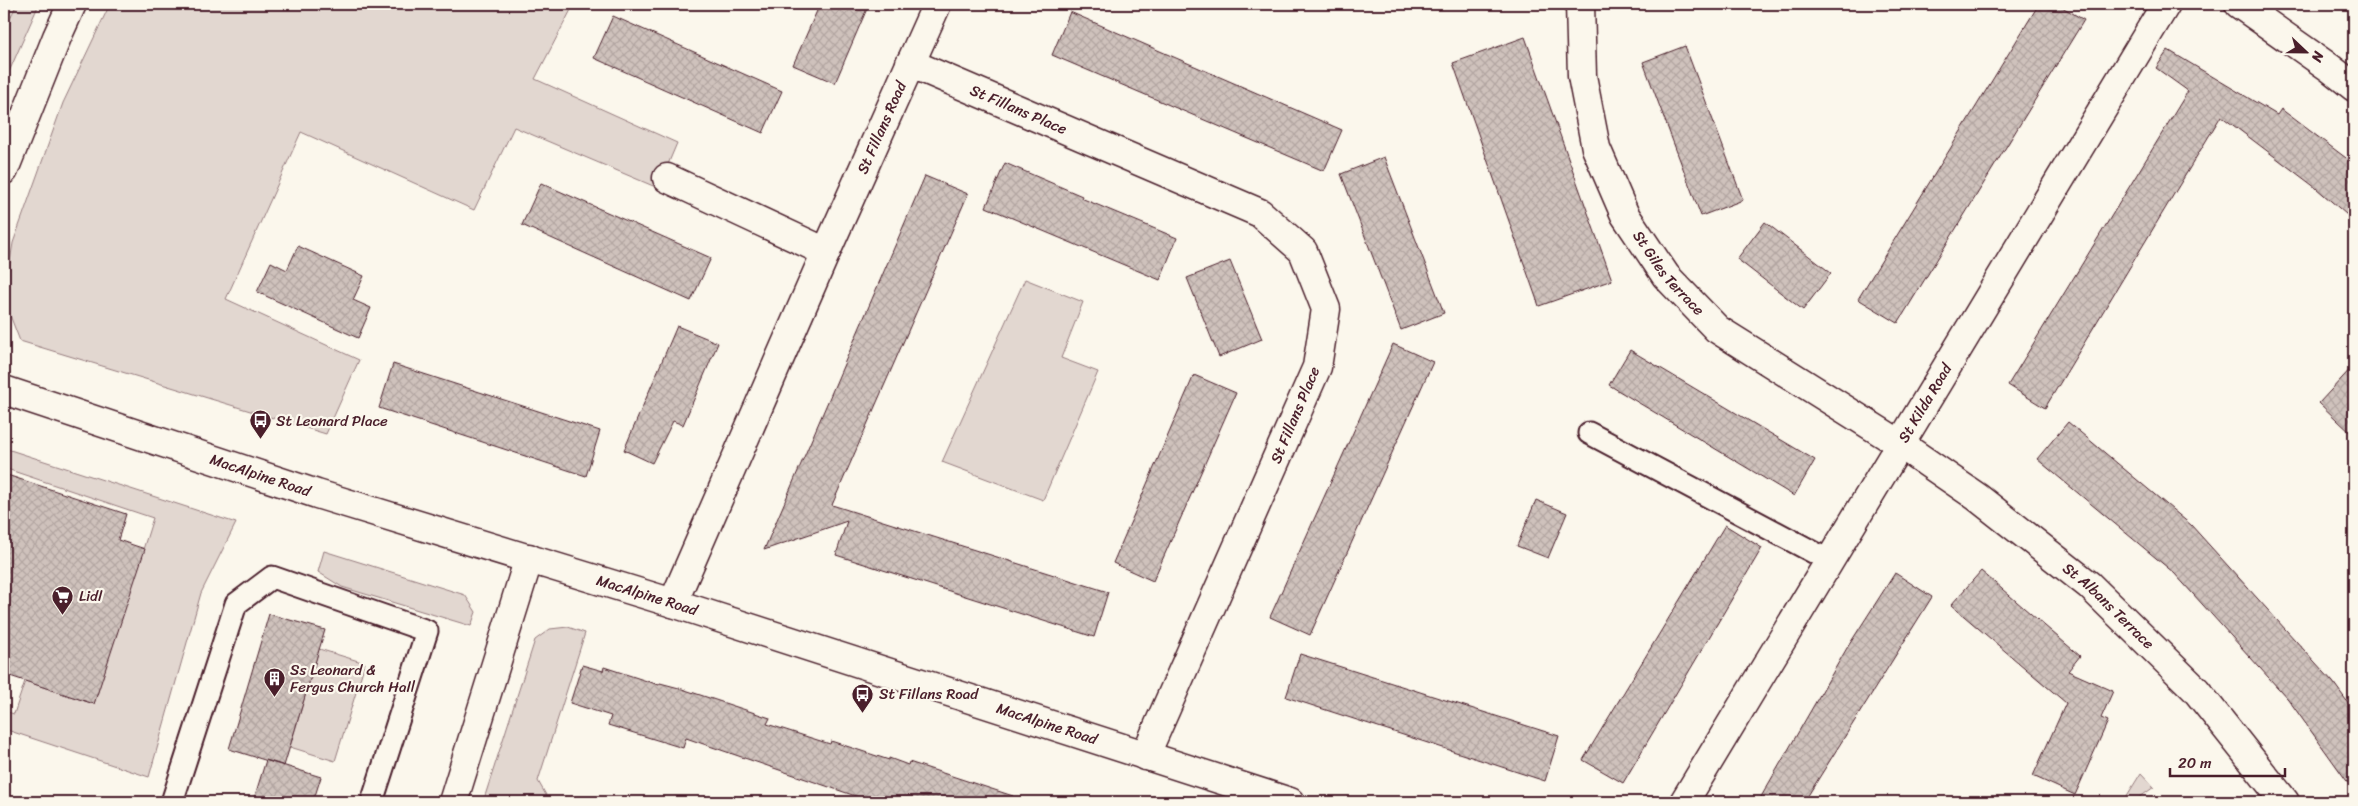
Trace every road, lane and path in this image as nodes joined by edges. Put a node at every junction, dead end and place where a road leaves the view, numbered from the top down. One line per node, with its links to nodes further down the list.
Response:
1 (72, 4): 8 (street)
2 (937, 4): 6 (street, St Fillans Road)
3 (1580, 4): 13 (street, St Giles Terrace)
4 (2166, 4): 13 (street, St Kilda Road)
5 (2239, 4): 7 (street)
6 (910, 63): 10 (street, St Fillans Road); 17 (street, St Fillans Place)
7 (2354, 87)
8 (4, 170)
9 (666, 178): 10 (street)
10 (826, 252): 16 (street, St Fillans Road)
11 (4, 390): 14 (street, MacAlpine Road)
12 (1589, 433): 15 (lane)
13 (1900, 444): 15 (street, St Kilda Road); 23 (street, St Albans Terrace)
14 (529, 558): 16 (street, MacAlpine Road); 21 (street)
15 (1830, 561): 22 (street, St Kilda Road)
16 (673, 603): 17 (street, MacAlpine Road)
17 (1145, 756): 18 (street, MacAlpine Road)
18 (1274, 800)
19 (172, 802): 20 (lane)
20 (372, 802)
21 (453, 802)
22 (1684, 802)
23 (2284, 802)

